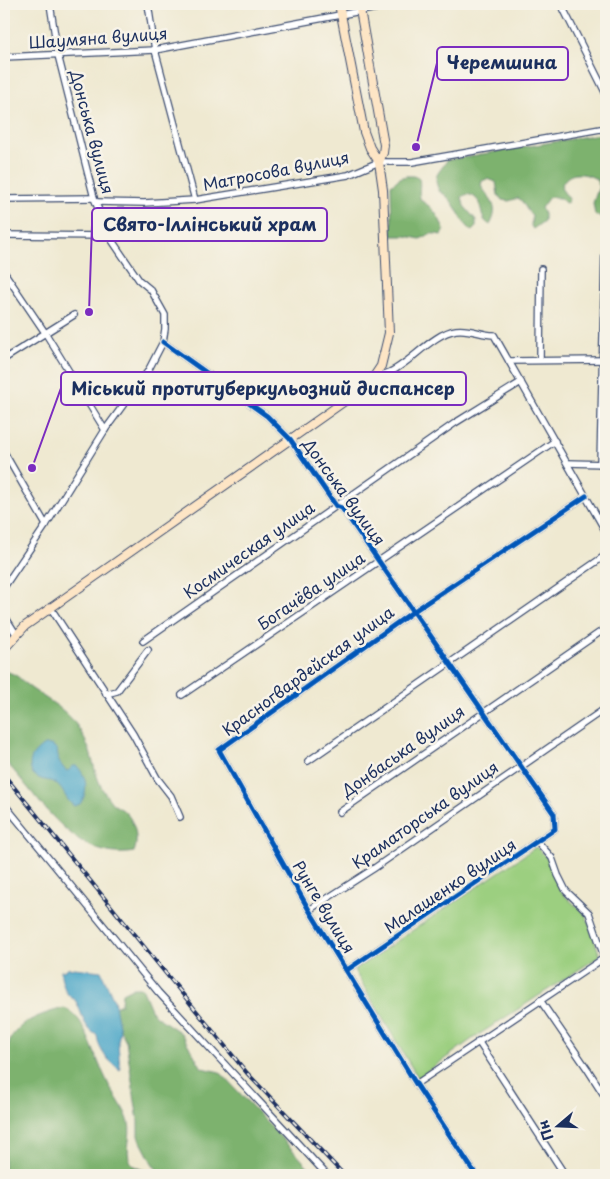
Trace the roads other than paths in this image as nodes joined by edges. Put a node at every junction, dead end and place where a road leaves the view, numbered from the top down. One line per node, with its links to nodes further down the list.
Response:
1 (50, 4): 9 (street, Донська вулиця)
2 (148, 4): 8 (street)
3 (339, 4): 7 (street)
4 (398, 4): 6 (street)
5 (561, 4): 11 (street)
6 (360, 7): 7 (street, Шаумяна вулиця); 13 (street)
7 (341, 14): 8 (street, Шаумяна вулиця); 13 (street)
8 (155, 50): 9 (street, Шаумяна вулиця); 16 (street)
9 (58, 55): 10 (street, Шаумяна вулиця); 15 (street, Донська вулиця)
10 (4, 57)
11 (606, 94)
12 (606, 128): 13 (street, Матросова вулиця)
13 (379, 162): 16 (street, Матросова вулиця); 29 (street)
14 (4, 199): 15 (street, Матросова вулиця)
15 (96, 200): 16 (street, Матросова вулиця); 18 (street, Донська вулиця)
16 (195, 200)
17 (4, 235): 18 (street)
18 (109, 236): 24 (street, Донська вулиця)
19 (605, 250): 27 (street)
20 (541, 269): 26 (street)
21 (4, 272): 23 (street)
22 (74, 316): 23 (street)
23 (46, 334): 25 (street); 31 (street)
24 (163, 342): 31 (street); 32 (street, Донська вулиця)
25 (4, 359)
26 (540, 360): 27 (street); 28 (street)
27 (604, 360): 36 (street)
28 (509, 361): 29 (street); 30 (street)
29 (375, 376): 32 (street)
30 (521, 382): 33 (street); 38 (street, Космическая улица)
31 (105, 430): 39 (street)
32 (290, 439): 38 (street, Донська вулиця); 44 (street)
33 (555, 441): 35 (street); 42 (street, Богачёва улица)
34 (4, 452): 39 (street)
35 (568, 463): 36 (street); 37 (street)
36 (603, 464)
37 (586, 496): 40 (street); 45 (street, Красногвардейская улица)
38 (336, 506): 42 (street, Донська вулиця); 49 (street, Космическая улица)
39 (46, 525): 43 (street)
40 (606, 532)
41 (606, 554): 52 (street)
42 (379, 561): 45 (street, Донська вулиця); 54 (street, Богачёва улица)
43 (4, 587)
44 (50, 607): 48 (street); 53 (street)
45 (414, 611): 52 (street, Донська вулиця); 57 (street, Красногвардейская улица)
46 (4, 615): 48 (street)
47 (606, 628): 56 (street, Донбаська вулиця)
48 (16, 634): 50 (street)
49 (143, 641)
50 (4, 649)
51 (148, 650): 53 (street)
52 (449, 662): 56 (street, Донська вулиця); 58 (street)
53 (106, 694): 63 (street)
54 (182, 696)
55 (606, 708): 59 (street, Краматорська вулиця)
56 (484, 712): 59 (street, Донська вулиця); 61 (street, Донбаська вулиця)
57 (219, 750): 65 (street, Рунге вулиця)
58 (308, 761)
59 (520, 766): 62 (street, Донська вулиця); 65 (street, Краматорська вулиця)
60 (4, 804): 72 (street)
61 (340, 812)
62 (554, 814): 64 (street, Малашенко вулиця)
63 (180, 817)
64 (537, 842): 66 (street); 67 (street, Малашенко вулиця)
65 (309, 910): 67 (street, Рунге вулиця)
66 (605, 960): 68 (street)
67 (347, 970): 70 (street, Рунге вулиця)
68 (540, 1000): 69 (street); 71 (street)
69 (478, 1041): 70 (street); 74 (street)
70 (416, 1084): 73 (street, Рунге вулиця)
71 (606, 1098)
72 (327, 1175)
73 (476, 1175)
74 (565, 1175)

